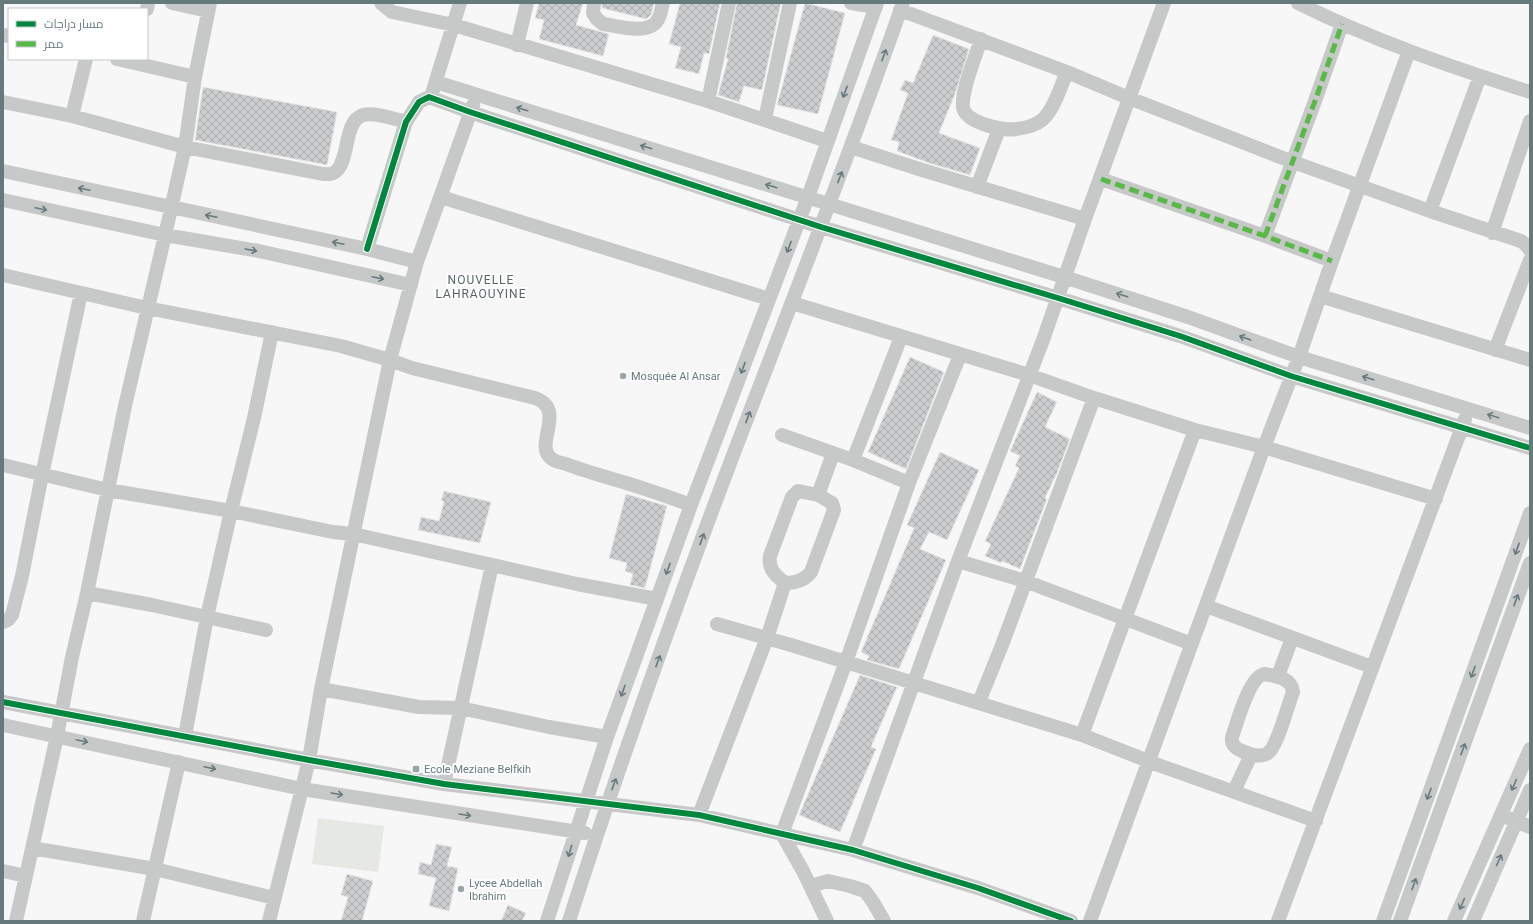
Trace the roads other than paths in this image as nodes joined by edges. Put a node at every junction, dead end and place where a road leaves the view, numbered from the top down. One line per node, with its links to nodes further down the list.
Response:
1 (172, 3): 13 (street)
2 (381, 3): 17 (street)
3 (460, 3): 17 (street)
4 (527, 3): 19 (street)
5 (594, 3): 6 (street)
6 (663, 3)
7 (729, 3): 31 (street)
8 (790, 3): 35 (street)
9 (851, 3): 12 (street)
10 (1164, 3): 30 (street)
11 (1298, 3): 15 (street)
12 (877, 5): 39 (street, one-way to 39)
13 (209, 7): 25 (street)
14 (901, 7): 18 (street); 41 (street, one-way to 14)
15 (1313, 7): 16 (street)
16 (1342, 24): 20 (street); 42 (street)
17 (454, 25): 19 (street); 26 (street)
18 (981, 39): 23 (street); 38 (street)
19 (517, 45): 31 (street)
20 (1409, 52): 24 (street); 46 (street)
21 (86, 60): 34 (street)
22 (136, 61): 25 (street)
23 (1067, 72): 30 (street); 38 (street)
24 (1480, 76): 27 (street); 52 (street)
25 (195, 77): 40 (street)
26 (436, 82): 28 (street); 29 (street)
27 (1530, 92)
28 (476, 95): 33 (street); 48 (street, one-way to 28)
29 (429, 97): 33 (street); 37 (street)
30 (1129, 98): 42 (street); 44 (street)
31 (708, 101): 35 (street)
32 (3, 102): 34 (street)
33 (470, 112): 47 (street); 53 (street)
34 (72, 116): 40 (street)
35 (765, 119): 39 (street)
36 (1530, 121): 56 (street)
37 (406, 122): 40 (street); 59 (street)
38 (998, 129): 45 (street)
39 (827, 141): 48 (street)
40 (185, 146): 51 (street)
41 (851, 147): 45 (street); 50 (street, one-way to 41)
42 (1293, 162): 46 (street); 58 (street)
43 (3, 171): 51 (street, one-way to 43)
44 (1101, 179): 54 (street); 58 (street)
45 (977, 187): 54 (street)
46 (1360, 187): 52 (street); 62 (street)
47 (441, 197): 63 (street); 70 (street)
48 (808, 197): 50 (street); 53 (street)
49 (3, 200): 57 (street, one-way to 57)
50 (830, 205): 55 (street); 65 (street)
51 (171, 208): 57 (street); 59 (street, one-way to 51)
52 (1430, 211): 56 (street)
53 (799, 219): 55 (street); 70 (street, one-way to 70)
54 (1085, 219): 65 (street)
55 (820, 227): 69 (street); 71 (street)
56 (1492, 233): 60 (street)
57 (165, 235): 66 (street, one-way to 66); 72 (street)
58 (1265, 236): 62 (street)
59 (367, 248): 63 (street)
60 (1530, 250)
61 (1530, 260): 75 (street)
62 (1332, 261): 68 (street)
63 (417, 262): 66 (street)
64 (3, 275): 67 (street)
65 (1064, 277): 69 (street); 77 (street, one-way to 65)
66 (411, 285): 78 (street)
67 (82, 293): 72 (street); 93 (street)
68 (1320, 296): 75 (street); 77 (street)
69 (1058, 298): 80 (street); 81 (street)
70 (769, 299): 98 (street, one-way to 98)
71 (792, 304): 74 (street); 144 (street, one-way to 71)
72 (147, 308): 73 (street); 95 (street)
73 (272, 332): 78 (street); 99 (street)
74 (901, 337): 76 (street); 91 (street)
75 (1495, 350): 79 (street)
76 (960, 355): 80 (street); 94 (street)
77 (1298, 357): 81 (street); 83 (street, one-way to 77)
78 (390, 360): 98 (street); 101 (street)
79 (1530, 360)
80 (1029, 375): 82 (street); 102 (street)
81 (1291, 376): 84 (street); 88 (street)
82 (1094, 398): 86 (street); 105 (street)
83 (1468, 409): 84 (street); 85 (street, one-way to 83)
84 (1462, 427): 89 (street); 97 (street)
85 (1530, 428)
86 (1195, 430): 88 (street); 112 (street)
87 (782, 435): 90 (street)
88 (1264, 448): 97 (street); 109 (street)
89 (1530, 448)
90 (833, 454): 91 (street); 96 (street)
91 (853, 460): 94 (street)
92 (3, 465): 93 (street)
93 (42, 475): 95 (street); 114 (street)
94 (909, 483): 120 (street)
95 (108, 490): 99 (street); 107 (street)
96 (818, 495): 106 (street); 106 (street)
97 (1436, 500): 121 (street)
98 (691, 505): 108 (street, one-way to 108)
99 (231, 511): 101 (street); 111 (street)
100 (1530, 513): 110 (street, one-way to 110)
101 (353, 534): 104 (street); 124 (street)
102 (958, 561): 105 (street); 123 (street)
103 (1530, 563): 113 (street, one-way to 103)
104 (492, 565): 108 (street); 127 (street)
105 (1026, 581): 112 (street); 126 (street)
106 (785, 583): 117 (street)
107 (87, 592): 111 (street); 128 (street)
108 (657, 599): 133 (street, one-way to 133)
109 (1206, 606): 118 (street); 119 (street)
110 (1493, 616): 113 (street); 170 (street, one-way to 170)
111 (208, 617): 116 (street); 132 (street)
112 (1126, 619): 119 (street); 130 (street)
113 (1509, 621): 171 (street, one-way to 113)
114 (3, 622)
115 (717, 624): 117 (street)
116 (266, 630)
117 (766, 638): 120 (street); 145 (street)
118 (1292, 638): 121 (street); 122 (street)
119 (1192, 644): 137 (street)
120 (846, 662): 123 (street); 152 (street)
121 (1372, 667): 147 (street)
122 (1278, 676): 135 (street); 135 (street)
123 (913, 683): 126 (street); 154 (street)
124 (321, 689): 127 (street); 136 (street)
125 (3, 702): 128 (street)
126 (979, 702): 130 (street)
127 (460, 708): 133 (street); 139 (street)
128 (60, 712): 131 (street); 132 (street)
129 (3, 725): 131 (street)
130 (1082, 735): 137 (street)
131 (57, 736): 138 (street, one-way to 138); 153 (street)
132 (185, 736): 136 (street)
133 (607, 737): 143 (street)
134 (1530, 749): 146 (street, one-way to 146)
135 (1251, 755): 142 (street)
136 (309, 760): 139 (street); 140 (street)
137 (1148, 761): 142 (street); 168 (street)
138 (179, 762): 140 (street, one-way to 140); 155 (street)
139 (444, 784): 143 (street)
140 (302, 789): 150 (street, one-way to 150); 159 (street)
141 (1530, 790): 148 (street)
142 (1234, 791): 147 (street)
143 (586, 801): 144 (street); 150 (street)
144 (607, 803): 145 (street); 151 (street)
145 (699, 815): 152 (street)
146 (1501, 815): 148 (street); 172 (street, one-way to 172)
147 (1316, 821): 169 (street)
148 (1516, 822): 149 (street); 173 (street, one-way to 148)
149 (1530, 827)
150 (576, 832): 151 (street); 163 (street, one-way to 163)
151 (597, 834): 164 (street)
152 (782, 834): 154 (street); 158 (street)
153 (32, 848): 155 (street); 157 (street)
154 (853, 850): 167 (street)
155 (155, 869): 159 (street); 161 (street)
156 (3, 871): 157 (street)
157 (26, 876): 160 (street)
158 (810, 886): 165 (street); 166 (street)
159 (274, 898): 162 (street)
160 (16, 921)
161 (142, 921)
162 (269, 921)
163 (547, 921)
164 (569, 921)
165 (826, 921)
166 (884, 921)
167 (1071, 921)
168 (1090, 921)
169 (1278, 921)
170 (1384, 921)
171 (1400, 921)
172 (1454, 921)
173 (1473, 921)

